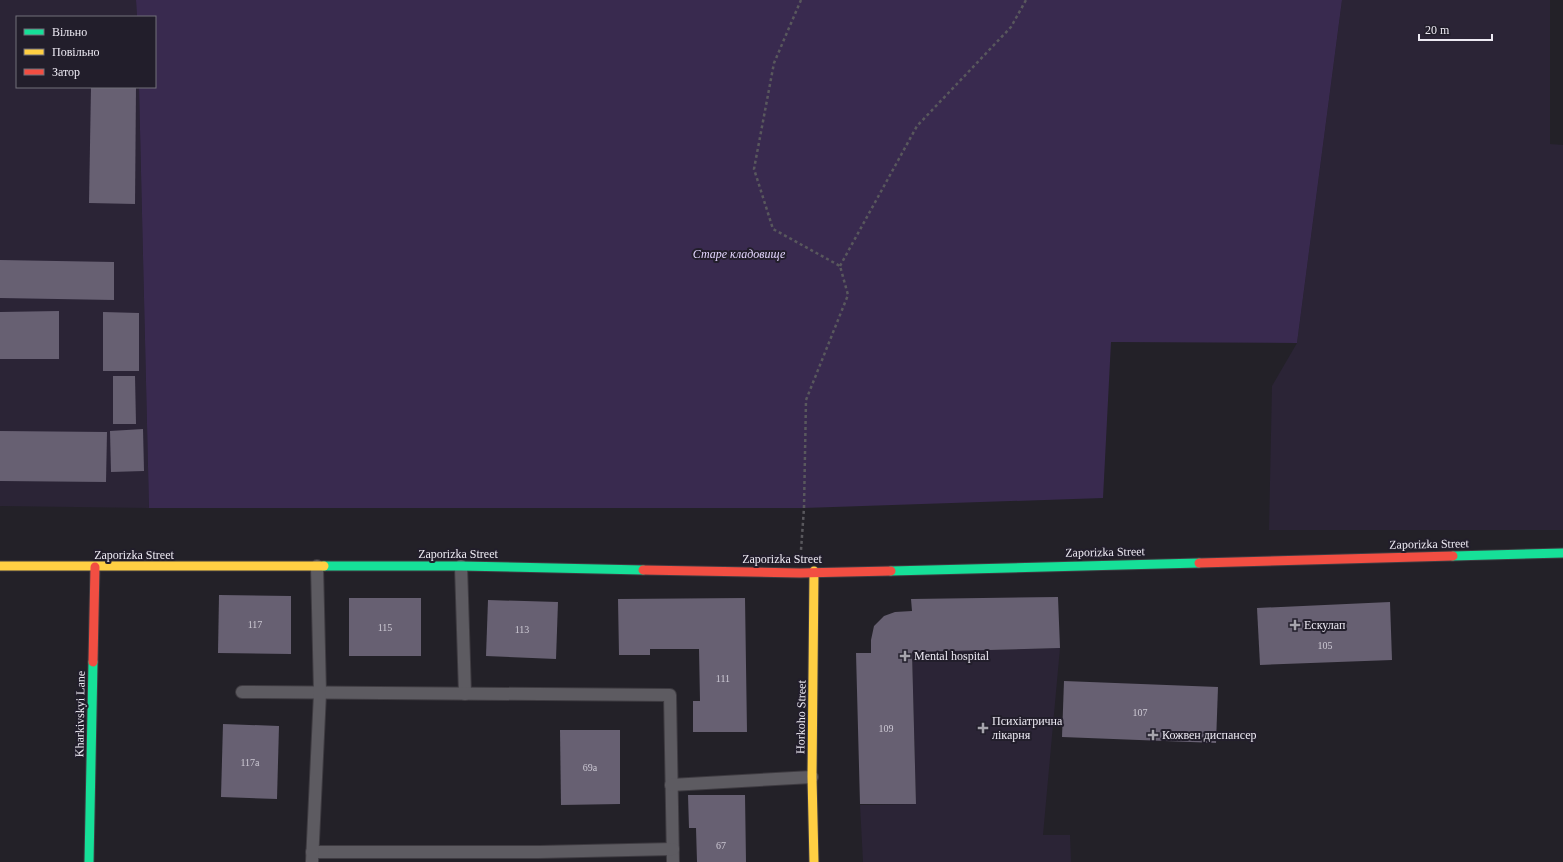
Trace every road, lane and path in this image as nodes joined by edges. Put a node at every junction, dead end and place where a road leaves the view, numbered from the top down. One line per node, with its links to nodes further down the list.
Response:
1 (800, 0): 3 (path)
2 (1026, 0): 3 (path)
3 (840, 266): 10 (path)
4 (1563, 553): 9 (street, Zaporizka Street)
5 (0, 566): 8 (street, Zaporizka Street)
6 (317, 566): 7 (street, Zaporizka Street); 8 (street, Zaporizka Street); 12 (lane)
7 (461, 566): 10 (street, Zaporizka Street); 13 (lane)
8 (95, 567): 19 (street, Kharkivskyi Lane)
9 (814, 571): 10 (street, Zaporizka Street); 14 (street, Horkoho Street)
10 (800, 573)
11 (242, 692): 12 (lane)
12 (320, 692): 13 (lane); 17 (lane)
13 (465, 694): 15 (lane)
14 (812, 777): 15 (lane); 21 (street, Horkoho Street)
15 (671, 785): 16 (lane)
16 (673, 849): 18 (lane); 20 (lane)
17 (312, 857): 18 (lane)
18 (539, 857)
19 (89, 862)
20 (673, 862)
21 (814, 862)

